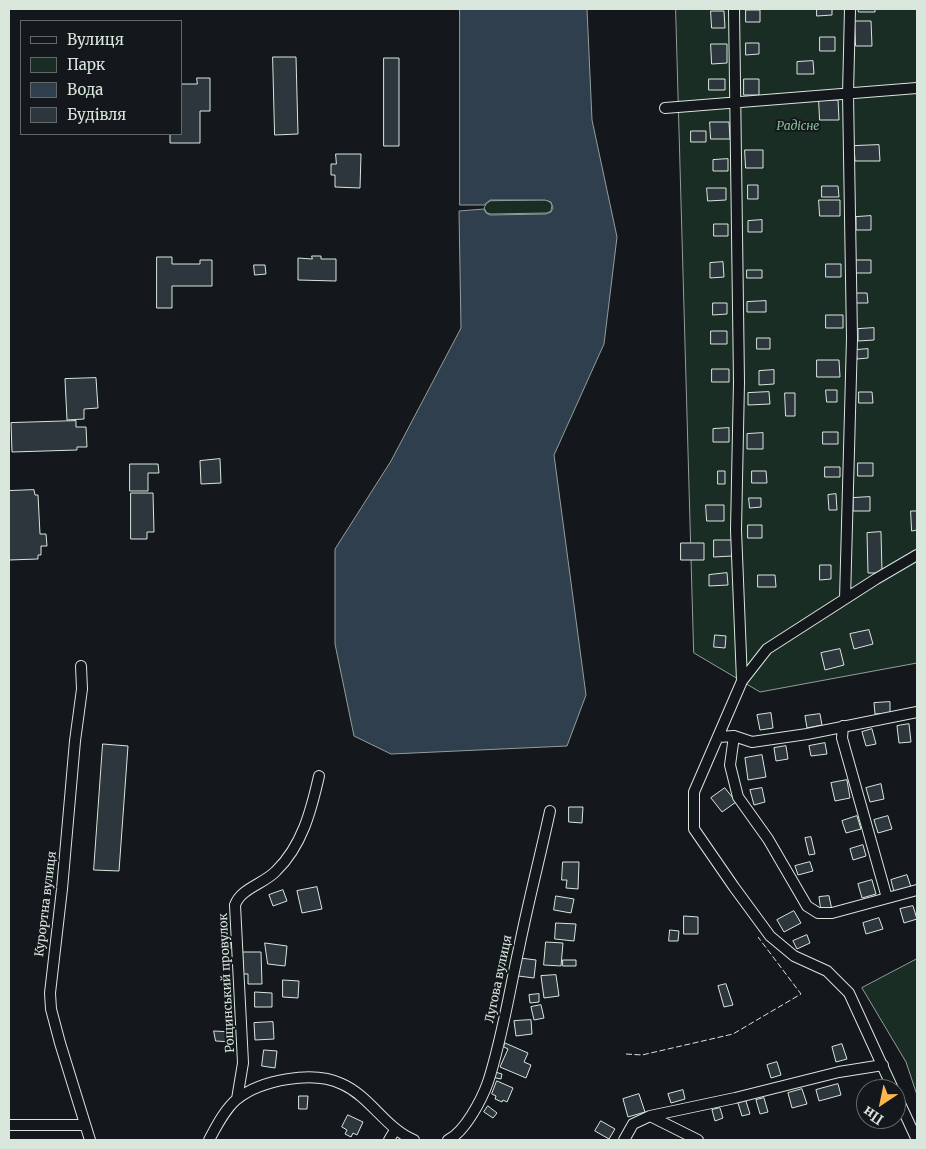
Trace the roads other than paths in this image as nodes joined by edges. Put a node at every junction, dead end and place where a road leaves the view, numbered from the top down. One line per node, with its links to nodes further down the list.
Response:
1 (734, 9): 5 (street)
2 (850, 9): 4 (street)
3 (917, 88): 4 (street)
4 (848, 94): 5 (street); 8 (street)
5 (735, 103): 6 (street); 10 (street)
6 (665, 108)
7 (917, 555): 8 (street)
8 (845, 599): 10 (street)
9 (81, 666): 25 (street, Курортна вулиця)
10 (742, 681): 14 (street)
11 (917, 712): 12 (street)
12 (843, 726): 13 (street); 18 (street)
13 (734, 736): 14 (street); 18 (street)
14 (718, 737): 19 (street)
15 (319, 776): 21 (street, Рощинський провулок)
16 (550, 811): 31 (street, Лугова вулиця)
17 (917, 890): 18 (street)
18 (887, 898)
19 (883, 1065): 20 (street); 22 (street)
20 (889, 1079)
21 (237, 1099): 26 (street); 28 (street)
22 (650, 1116): 32 (street); 33 (street)
23 (906, 1116): 34 (street)
24 (9, 1125): 25 (street)
25 (85, 1125): 27 (street, Курортна вулиця)
26 (395, 1130): 29 (street); 30 (street)
27 (90, 1140)
28 (209, 1140)
29 (389, 1140)
30 (414, 1140)
31 (448, 1140)
32 (624, 1140)
33 (698, 1140)
34 (917, 1140)

